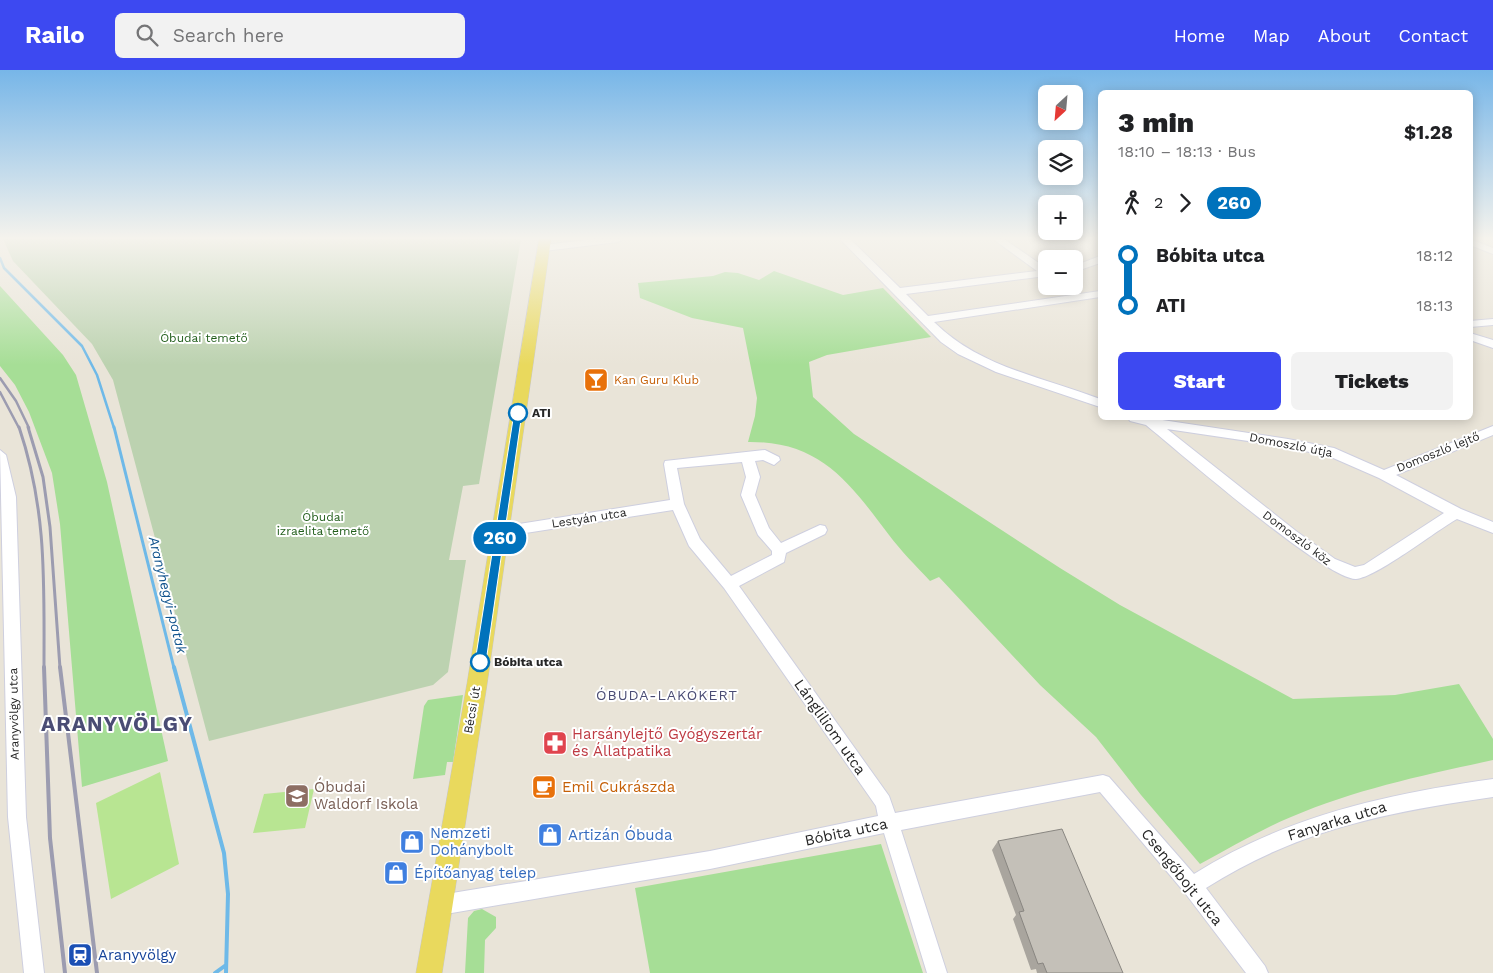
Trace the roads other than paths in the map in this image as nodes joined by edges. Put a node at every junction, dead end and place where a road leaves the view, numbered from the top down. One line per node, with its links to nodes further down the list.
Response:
1 (538, 281): 23 (main road, Bécsi út)
2 (886, 281): 4 (street)
3 (982, 281): 4 (street)
4 (897, 292): 6 (street)
5 (1098, 294): 6 (street)
6 (926, 320): 11 (street)
7 (1493, 322): 8 (street)
8 (1473, 324)
9 (1473, 337): 10 (street)
10 (1493, 344)
11 (1098, 402)
12 (1142, 420): 13 (street, Domoszló útja)
13 (1150, 422): 18 (street, Domoszló útja); 20 (street, Domoszló köz)
14 (1493, 430): 18 (street, Domoszló lejtő)
15 (0, 455): 31 (street, Aranyvölgy utca)
16 (747, 457): 17 (street); 19 (street, Lángliliom utca); 24 (street)
17 (774, 460)
18 (1384, 475): 20 (street, Domoszló útja)
19 (677, 504): 23 (street, Lestyán utca); 25 (street, Lángliliom utca)
20 (1456, 513): 21 (street, Domoszló útja)
21 (1493, 528)
22 (820, 530): 24 (street)
23 (500, 532): 30 (main road, Bécsi út)
24 (779, 550): 25 (street)
25 (729, 584): 28 (street, Lángliliom utca)
26 (1104, 783): 28 (street, Bóbita utca); 29 (street, Csengőbojt utca)
27 (1493, 788): 29 (street, Fanyarka utca)
28 (888, 822): 30 (street, Bóbita utca); 33 (street, Lángliliom utca)
29 (1192, 886): 34 (street, Csengőbojt utca)
30 (440, 905): 32 (main road, Bécsi út)
31 (34, 973)
32 (429, 973)
33 (937, 973)
34 (1258, 973)

